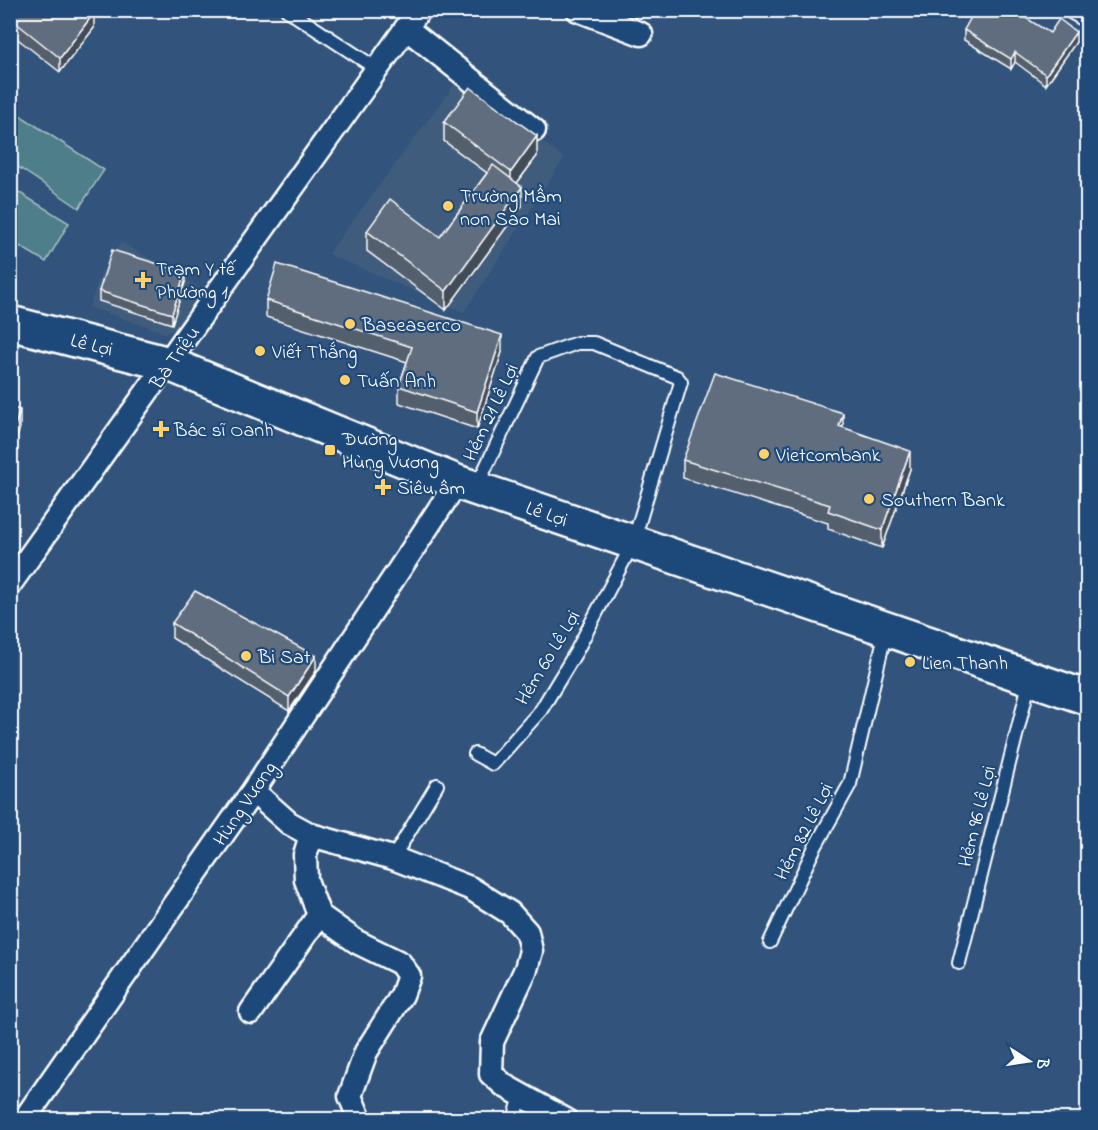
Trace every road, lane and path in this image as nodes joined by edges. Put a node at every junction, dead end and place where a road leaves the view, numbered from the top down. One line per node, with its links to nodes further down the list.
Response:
1 (287, 10): 7 (lane)
2 (578, 10): 6 (street)
3 (1067, 10): 5 (lane)
4 (413, 19): 7 (street, Bà Triệu); 8 (street)
5 (1088, 22)
6 (641, 34)
7 (377, 69): 10 (street, Bà Triệu)
8 (534, 130)
9 (10, 322): 10 (main road, Lê Lợi)
10 (169, 364): 11 (main road, Lê Lợi); 13 (street, Bà Triệu)
11 (467, 485): 12 (main road, Lê Lợi); 12 (lane, Hẻm 21 Lê Lợi); 19 (street, Hùng Vương)
12 (633, 543): 14 (main road, Lê Lợi); 17 (lane, Hẻm 60 Lê Lợi)
13 (10, 584)
14 (886, 630): 15 (main road, Lê Lợi); 23 (lane, Hẻm 82 Lê Lợi)
15 (1030, 679): 16 (main road, Lê Lợi); 24 (lane, Hẻm 96 Lê Lợi)
16 (1088, 698)
17 (475, 754)
18 (437, 785): 21 (lane)
19 (253, 791): 20 (street); 27 (street, Hùng Vương)
20 (311, 834): 21 (street); 22 (street)
21 (393, 858): 26 (street)
22 (319, 915): 25 (street); 28 (street)
23 (770, 942)
24 (959, 963)
25 (251, 1012)
26 (521, 1096): 29 (lane); 30 (street)
27 (24, 1119)
28 (360, 1119)
29 (514, 1119)
30 (566, 1119)

